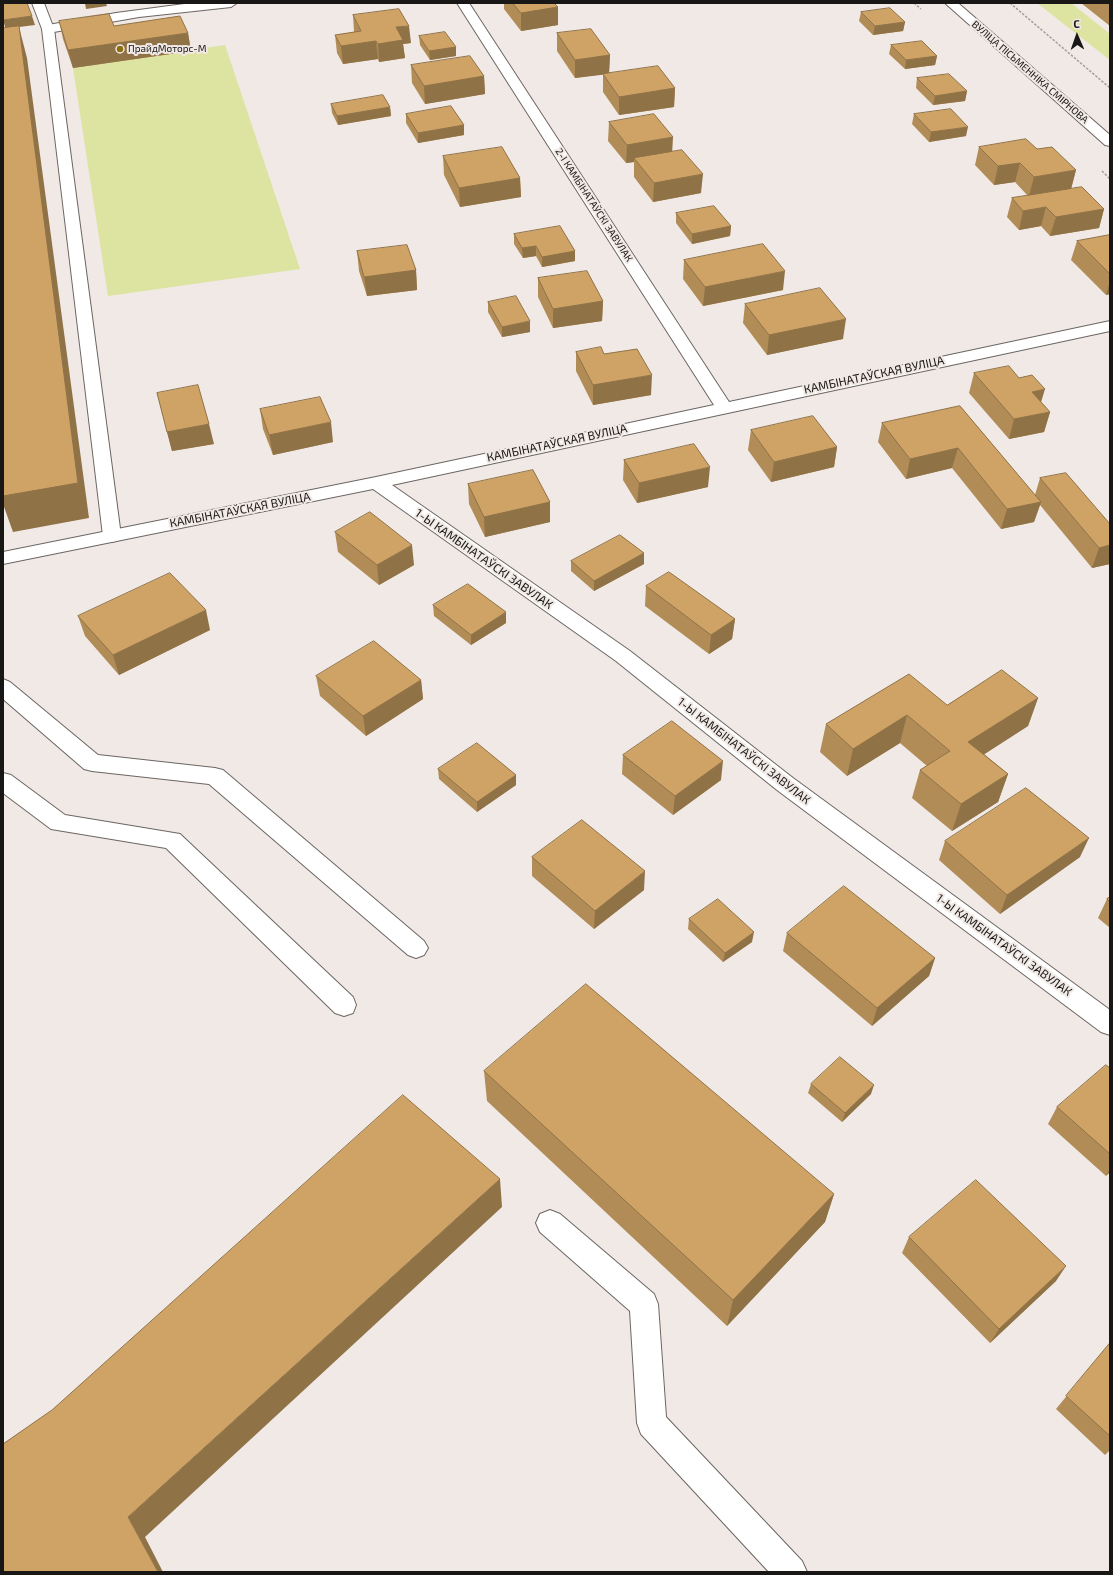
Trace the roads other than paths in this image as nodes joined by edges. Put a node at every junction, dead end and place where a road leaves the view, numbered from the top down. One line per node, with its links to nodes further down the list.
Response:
1 (38, 3): 5 (street)
2 (231, 3): 5 (street)
3 (464, 3): 8 (street, 2-І КАМБІНАТАЎСКІ ЗАВУЛАК)
4 (951, 3): 6 (street, ВУЛІЦА ПІСЬМЕННІКА СМІРНОВА)
5 (48, 30): 10 (street)
6 (1110, 142)
7 (1110, 326): 8 (street, КАМБІНАТАЎСКАЯ ВУЛІЦА)
8 (724, 407): 9 (street, КАМБІНАТАЎСКАЯ ВУЛІЦА)
9 (376, 483): 10 (street, КАМБІНАТАЎСКАЯ ВУЛІЦА); 16 (street, 1-Ы КАМБІНАТАЎСКІ ЗАВУЛАК)
10 (112, 536): 11 (street, КАМБІНАТАЎСКАЯ ВУЛІЦА)
11 (3, 558)
12 (3, 687): 14 (street)
13 (3, 781): 15 (street)
14 (416, 948)
15 (344, 1005)
16 (1110, 1024)
17 (550, 1223): 18 (street)
18 (791, 1572)

